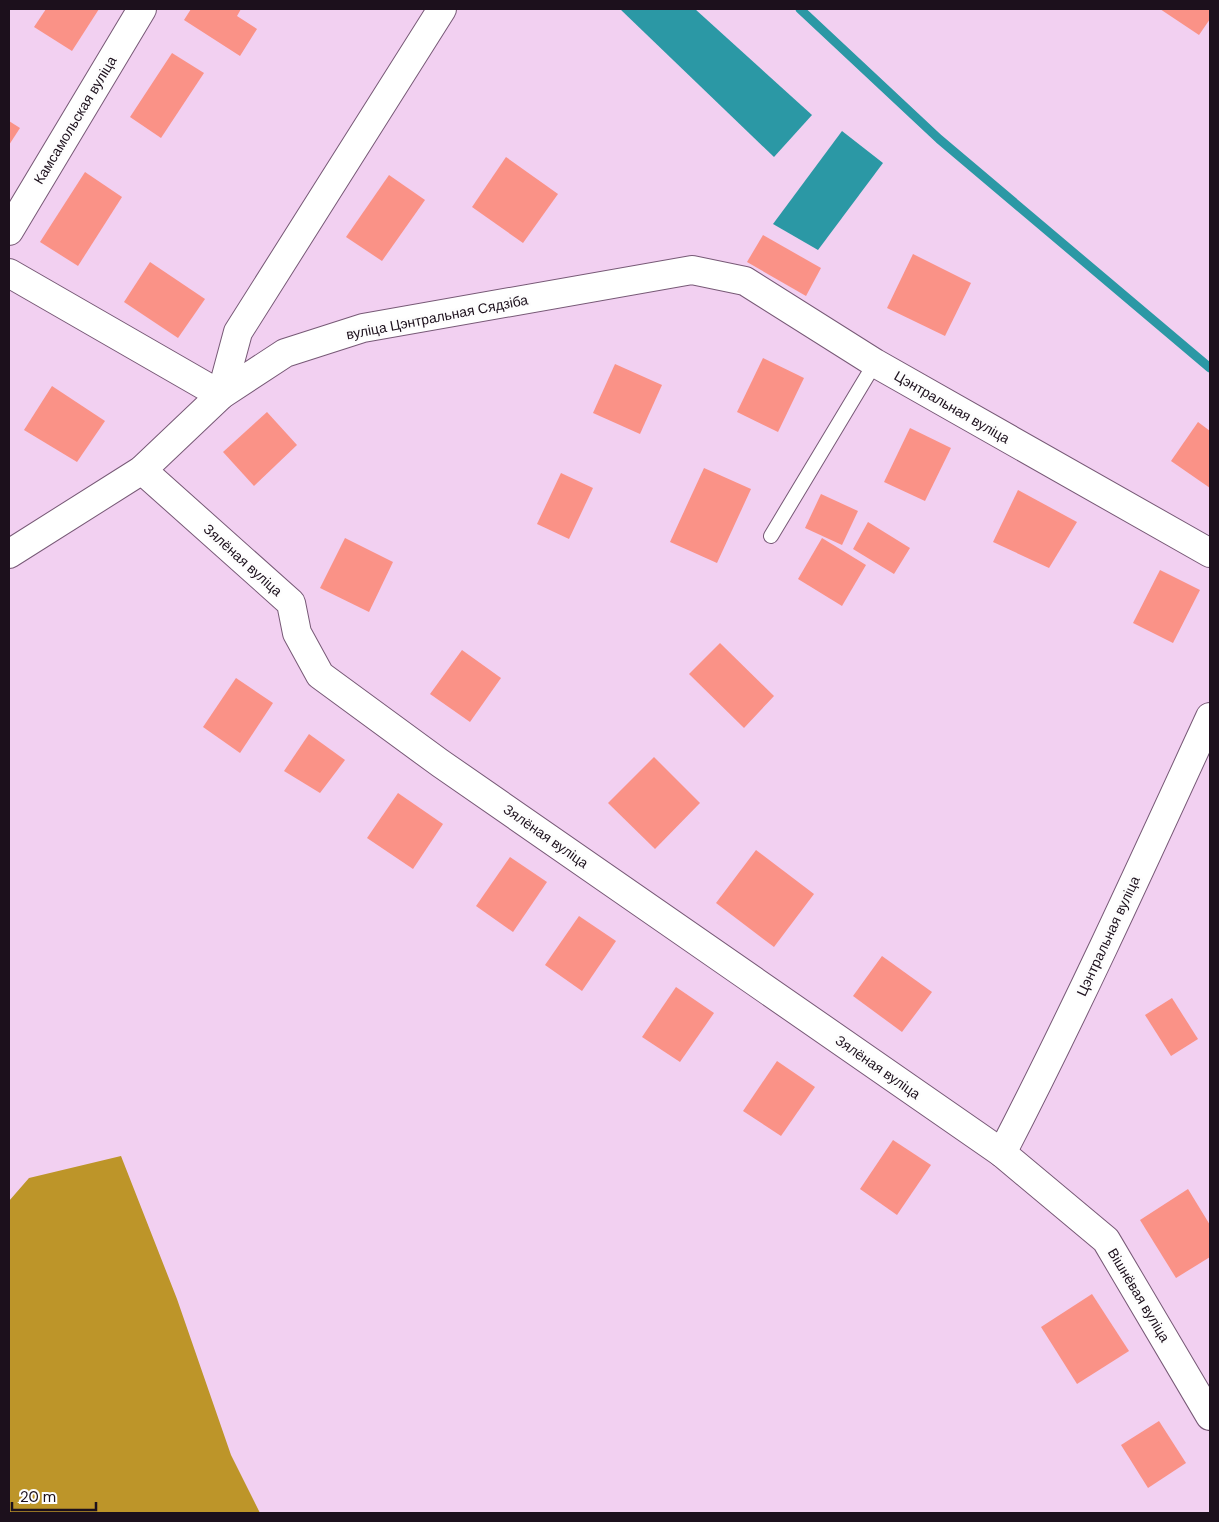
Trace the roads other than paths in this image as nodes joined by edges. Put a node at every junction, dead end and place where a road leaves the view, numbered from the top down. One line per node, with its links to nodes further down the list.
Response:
1 (142, 9): 3 (street, Камсамольская вуліца)
2 (442, 9): 7 (street)
3 (9, 231)
4 (692, 270): 6 (street, Цэнтральная вуліца); 7 (street, вуліца Цэнтральная Сядзіба)
5 (9, 272): 7 (street)
6 (875, 363): 9 (lane); 10 (street, Цэнтральная вуліца)
7 (222, 395): 8 (street, вуліца Цэнтральная Сядзіба)
8 (142, 470): 11 (street, вуліца Цэнтральная Сядзіба); 13 (street, Зялёная вуліца)
9 (770, 536)
10 (1210, 553)
11 (9, 554)
12 (1210, 717): 13 (street, Цэнтральная вуліца)
13 (1002, 1153): 14 (street, Вішнёвая вуліца)
14 (1210, 1416)

